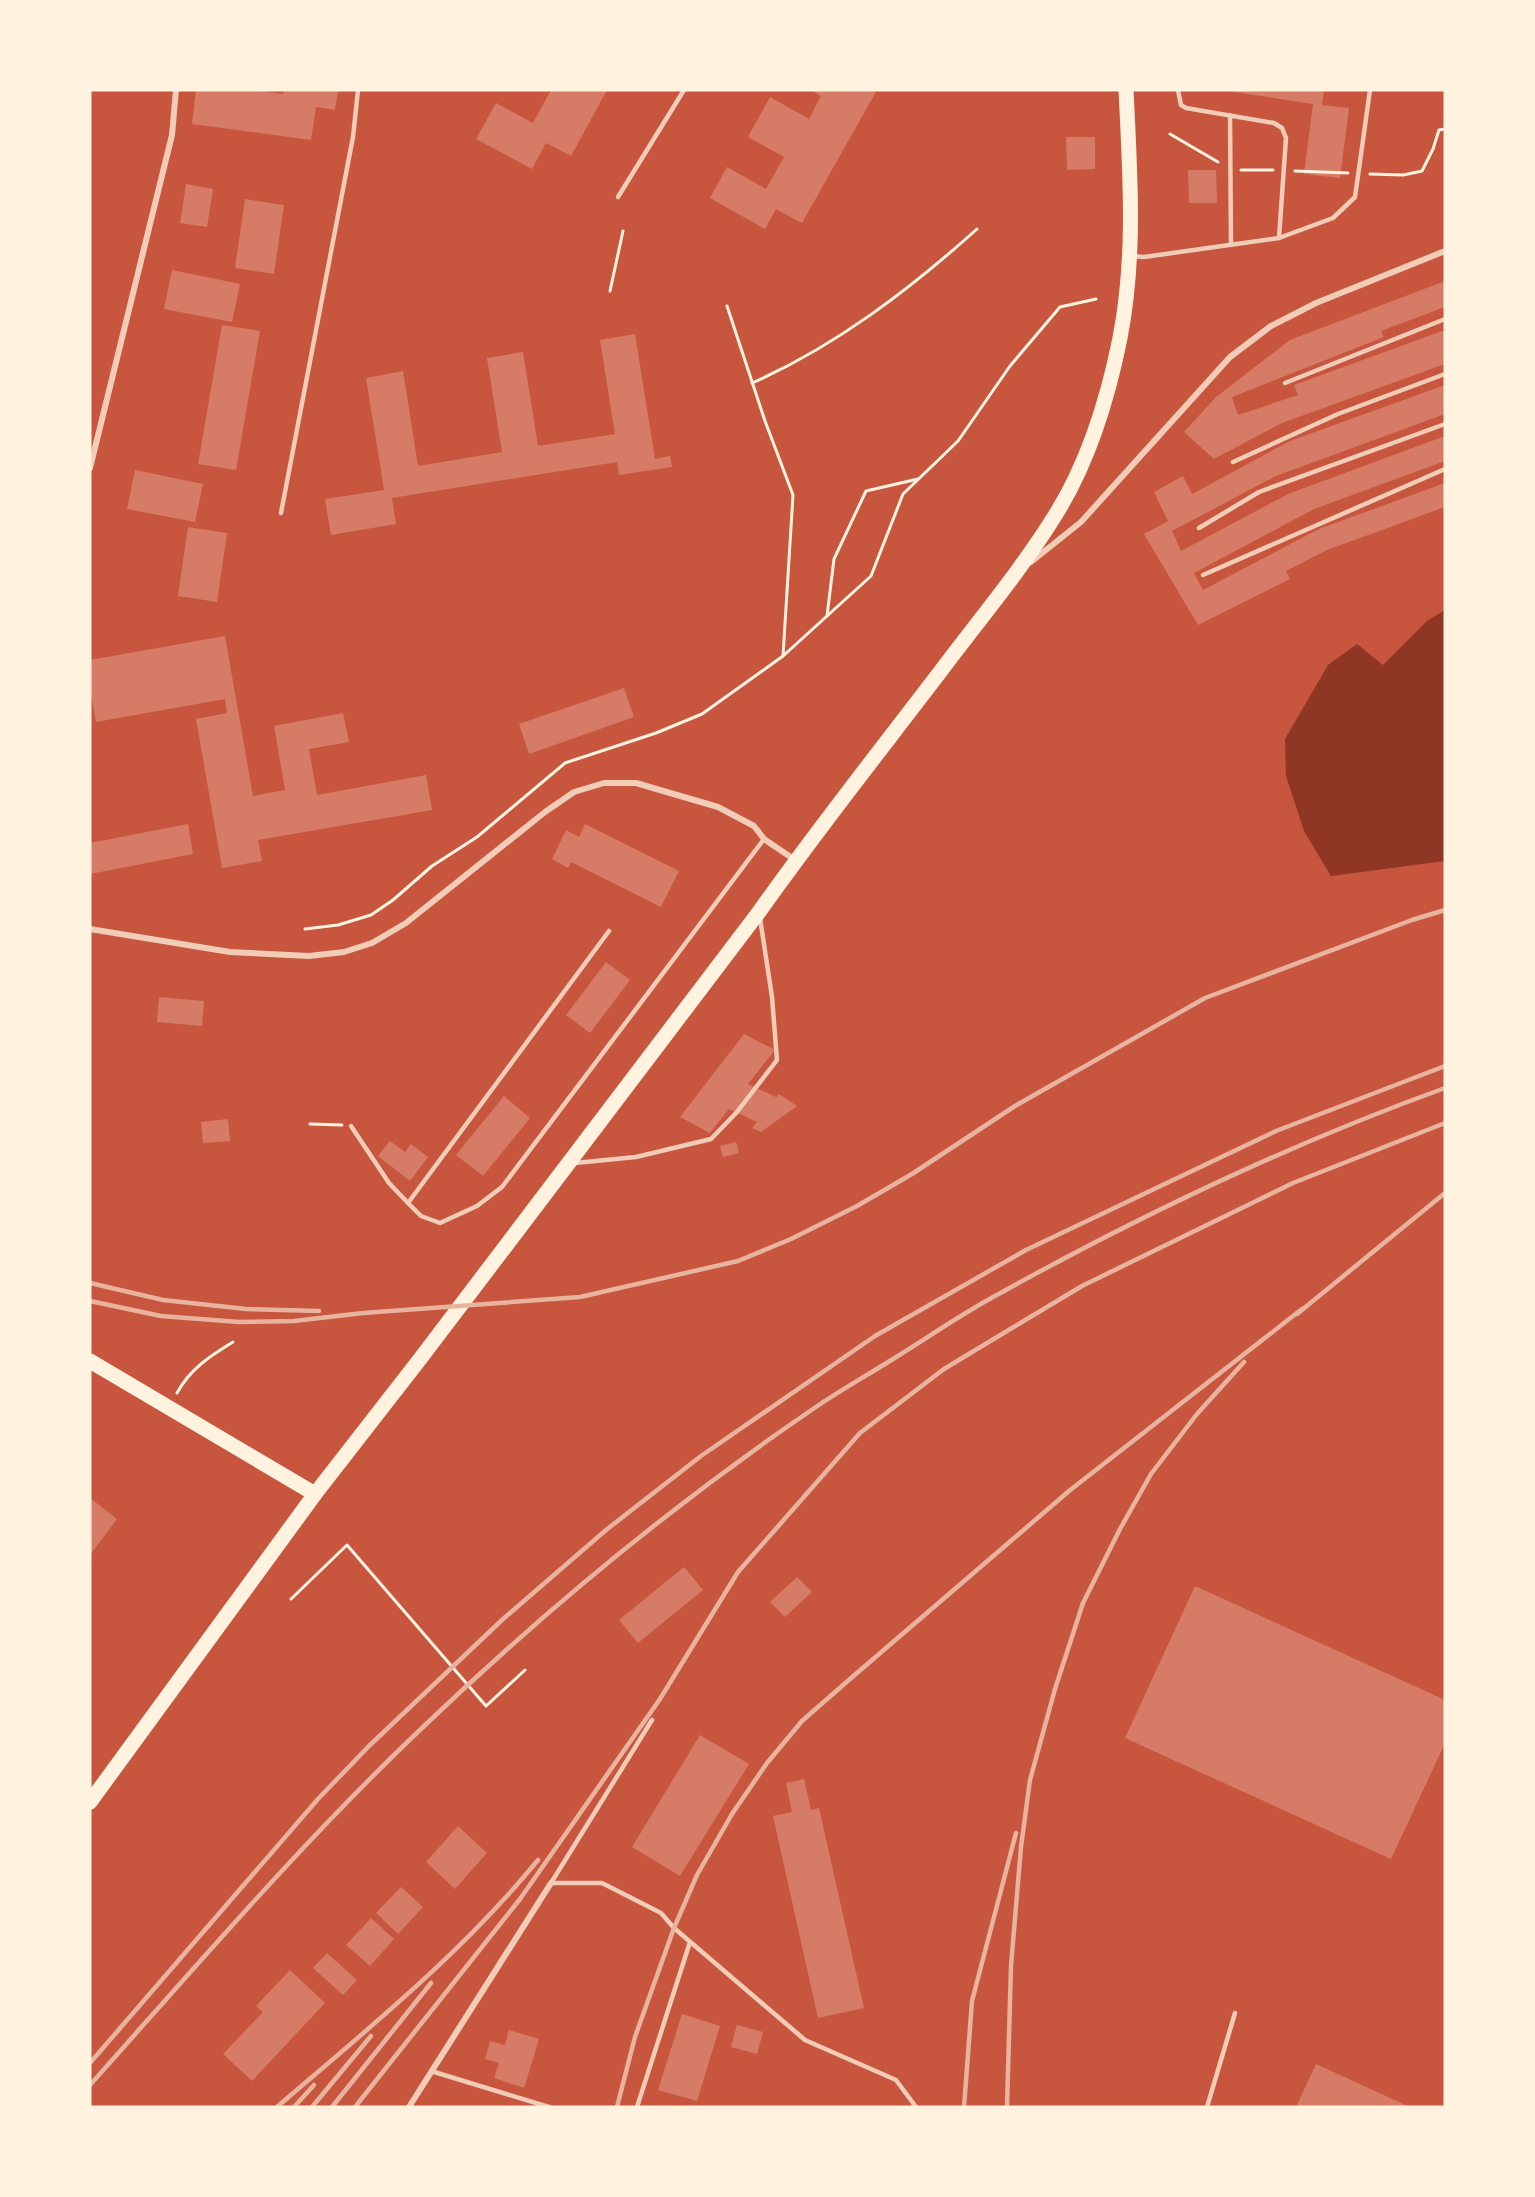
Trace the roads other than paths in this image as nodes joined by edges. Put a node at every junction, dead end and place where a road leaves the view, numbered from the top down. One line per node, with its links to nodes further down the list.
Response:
1 (177, 90): 18 (street)
2 (358, 90): 20 (lane)
3 (684, 90): 8 (lane)
4 (1126, 90): 12 (main road)
5 (1178, 90): 7 (lane)
6 (1370, 90): 9 (lane)
7 (1230, 115): 9 (lane); 10 (lane)
8 (618, 197)
9 (1278, 238): 10 (lane)
10 (1231, 244): 12 (lane)
11 (1445, 251): 22 (street)
12 (1130, 256): 22 (main road)
13 (1445, 319): 15 (lane)
14 (1445, 374): 17 (lane)
15 (1285, 383)
16 (1445, 424): 21 (lane)
17 (1233, 462)
18 (90, 468)
19 (1445, 469): 23 (lane)
20 (281, 513)
21 (1199, 528)
22 (1014, 575): 25 (main road)
23 (1203, 575)
24 (764, 839): 25 (street); 27 (street); 31 (lane)
25 (796, 861): 26 (main road)
26 (759, 912): 30 (main road); 30 (lane)
27 (90, 929)
28 (609, 931): 31 (lane)
29 (351, 1126): 31 (lane)
30 (569, 1163): 33 (main road)
31 (408, 1203)
32 (90, 1361): 33 (main road)
33 (315, 1494): 35 (main road)
34 (652, 1720): 36 (lane)
35 (93, 1793)
36 (551, 1883): 37 (lane); 39 (street)
37 (690, 1942): 42 (lane); 43 (lane)
38 (1235, 2013): 44 (lane)
39 (431, 2071): 40 (street); 41 (lane)
40 (409, 2107)
41 (549, 2107)
42 (637, 2107)
43 (916, 2107)
44 (1207, 2107)

